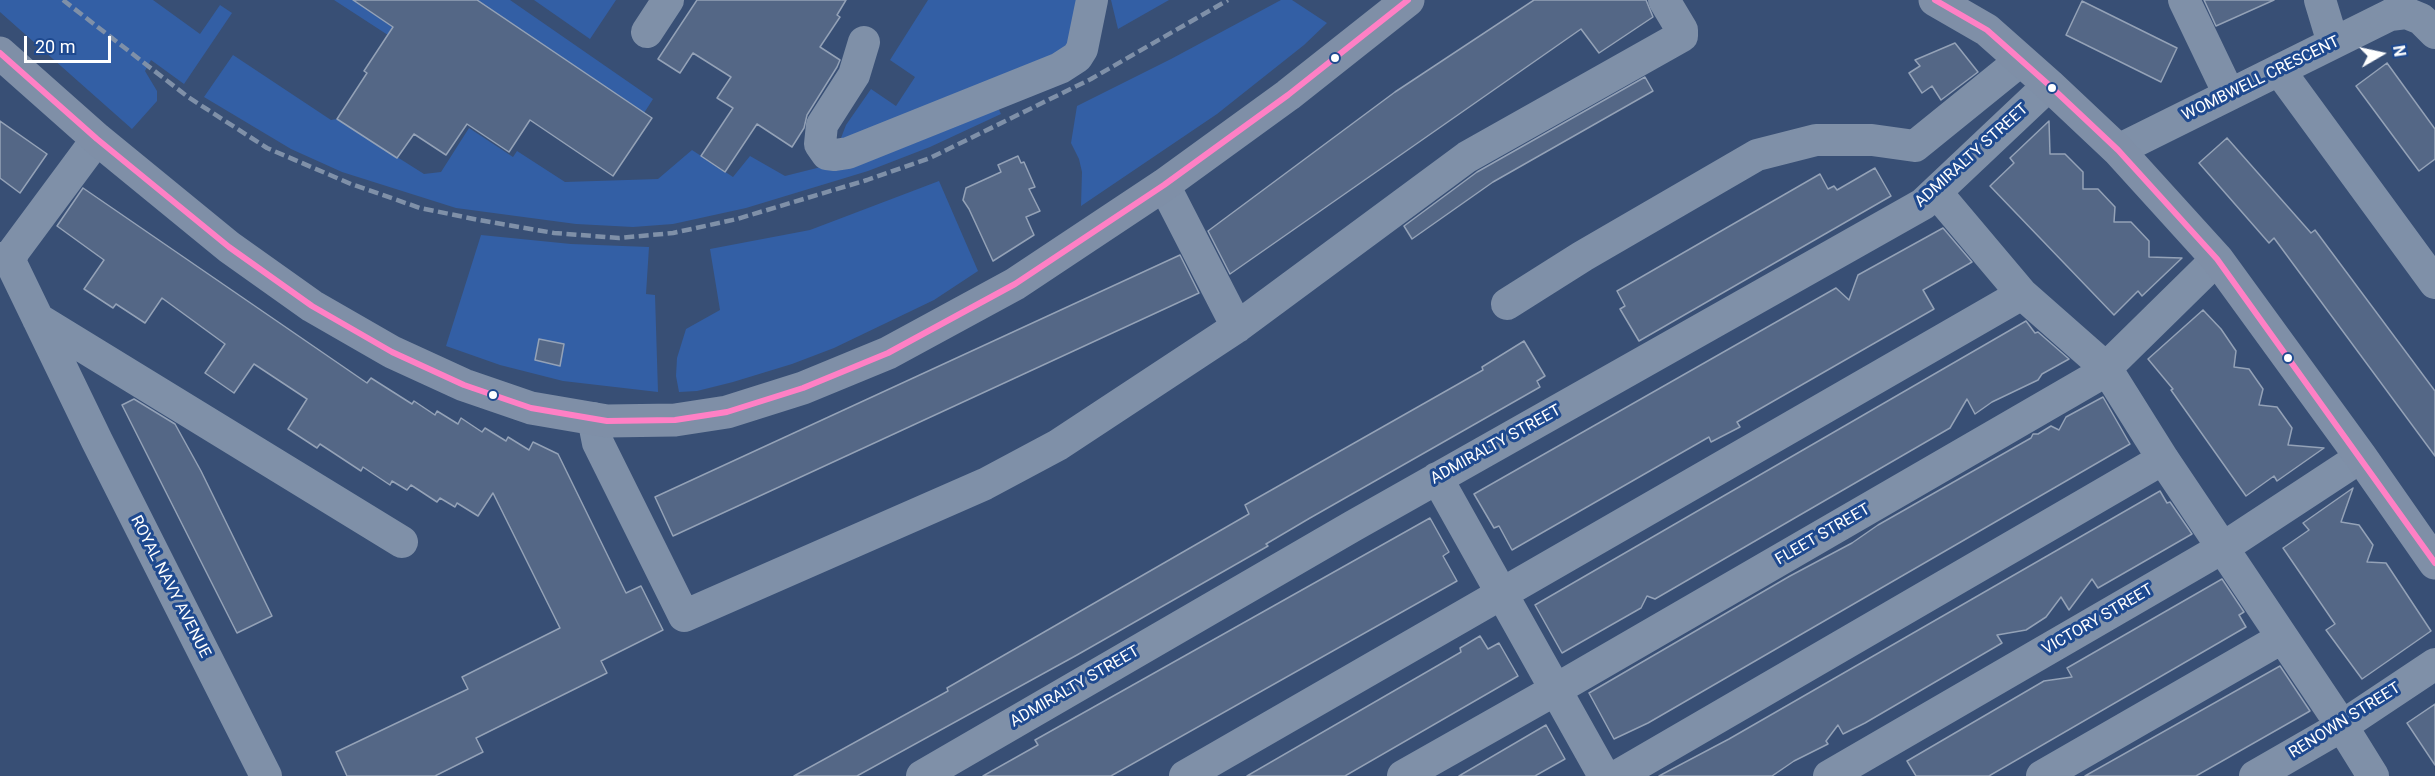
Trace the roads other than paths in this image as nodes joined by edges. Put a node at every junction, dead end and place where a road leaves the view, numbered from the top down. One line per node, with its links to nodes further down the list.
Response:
1 (668, 0): 8 (street)
2 (1092, 0): 10 (street)
3 (1408, 0): 19 (main road)
4 (1664, 0): 27 (street)
5 (1935, 0): 13 (main road)
6 (2184, 0): 16 (street)
7 (2320, 0): 11 (street)
8 (647, 32)
9 (2435, 33): 11 (street, WOMBWELL CRESCENT)
10 (864, 42)
11 (2332, 43): 14 (street, WOMBWELL CRESCENT)
12 (0, 53): 17 (main road)
13 (2020, 61): 15 (main road); 25 (street)
14 (2279, 70): 16 (street, WOMBWELL CRESCENT); 23 (street)
15 (2049, 85): 18 (main road); 20 (street, ADMIRALTY STREET)
16 (2229, 94): 18 (street, WOMBWELL CRESCENT)
17 (97, 139): 21 (street); 29 (main road)
18 (2118, 150): 22 (main road)
19 (1164, 185): 27 (street); 29 (main road)
20 (1936, 192): 24 (street); 32 (street, ADMIRALTY STREET)
21 (5, 259): 26 (street, ROYAL NAVY AVENUE)
22 (2217, 259): 28 (street, FLEET STREET); 30 (main road)
23 (2435, 283)
24 (2022, 294): 28 (street); 36 (street)
25 (1507, 304)
26 (38, 319): 33 (street); 41 (street, ROYAL NAVY AVENUE)
27 (1237, 327): 29 (street)
28 (2106, 368): 31 (street); 39 (street, FLEET STREET)
29 (593, 418)
30 (2361, 457): 34 (street, VICTORY STREET); 35 (main road)
31 (2163, 459): 34 (street); 46 (street)
32 (1437, 478): 36 (street); 42 (street, ADMIRALTY STREET)
33 (402, 542)
34 (2224, 547): 37 (street); 47 (street, VICTORY STREET)
35 (2435, 563)
36 (1501, 593): 39 (street); 43 (street)
37 (2282, 638): 40 (street); 48 (street)
38 (2435, 664): 40 (street, RENOWN STREET)
39 (1555, 690): 44 (street, FLEET STREET); 45 (street)
40 (2342, 726): 49 (street, RENOWN STREET); 50 (street)
41 (266, 776)
42 (922, 776)
43 (1185, 776)
44 (1403, 776)
45 (1604, 776)
46 (1617, 776)
47 (1829, 776)
48 (2042, 776)
49 (2254, 776)
50 (2373, 776)

